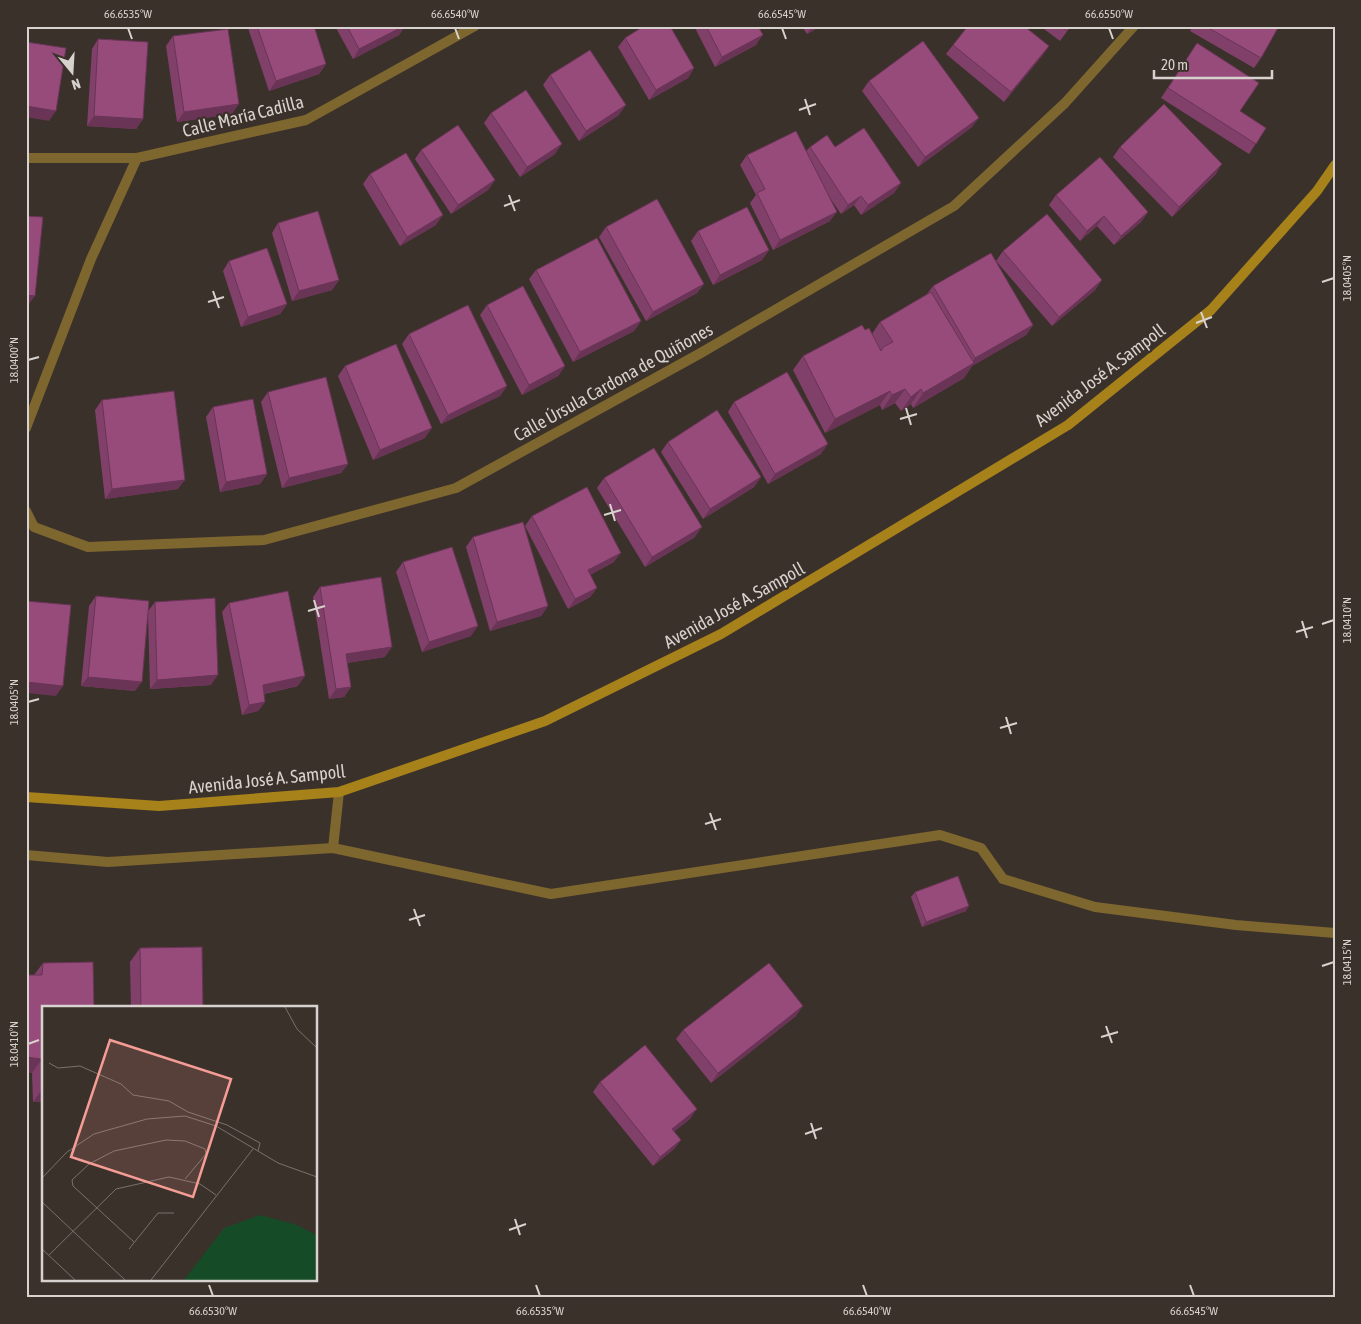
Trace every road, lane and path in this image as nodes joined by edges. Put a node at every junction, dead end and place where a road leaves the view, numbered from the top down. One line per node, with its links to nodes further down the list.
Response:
1 (474, 26): 4 (street, Calle María Cadilla)
2 (1134, 26): 7 (street, Calle Úrsula Cardona de Quiñones)
3 (26, 158): 4 (street, Calle María Cadilla)
4 (137, 158): 6 (street)
5 (1335, 165): 8 (street, Avenida José A. Sampoll)
6 (26, 428)
7 (26, 510)
8 (339, 792): 9 (street, Avenida José A. Sampoll); 10 (street)
9 (26, 797)
10 (333, 848): 11 (street); 12 (street)
11 (26, 855)
12 (1335, 933)

